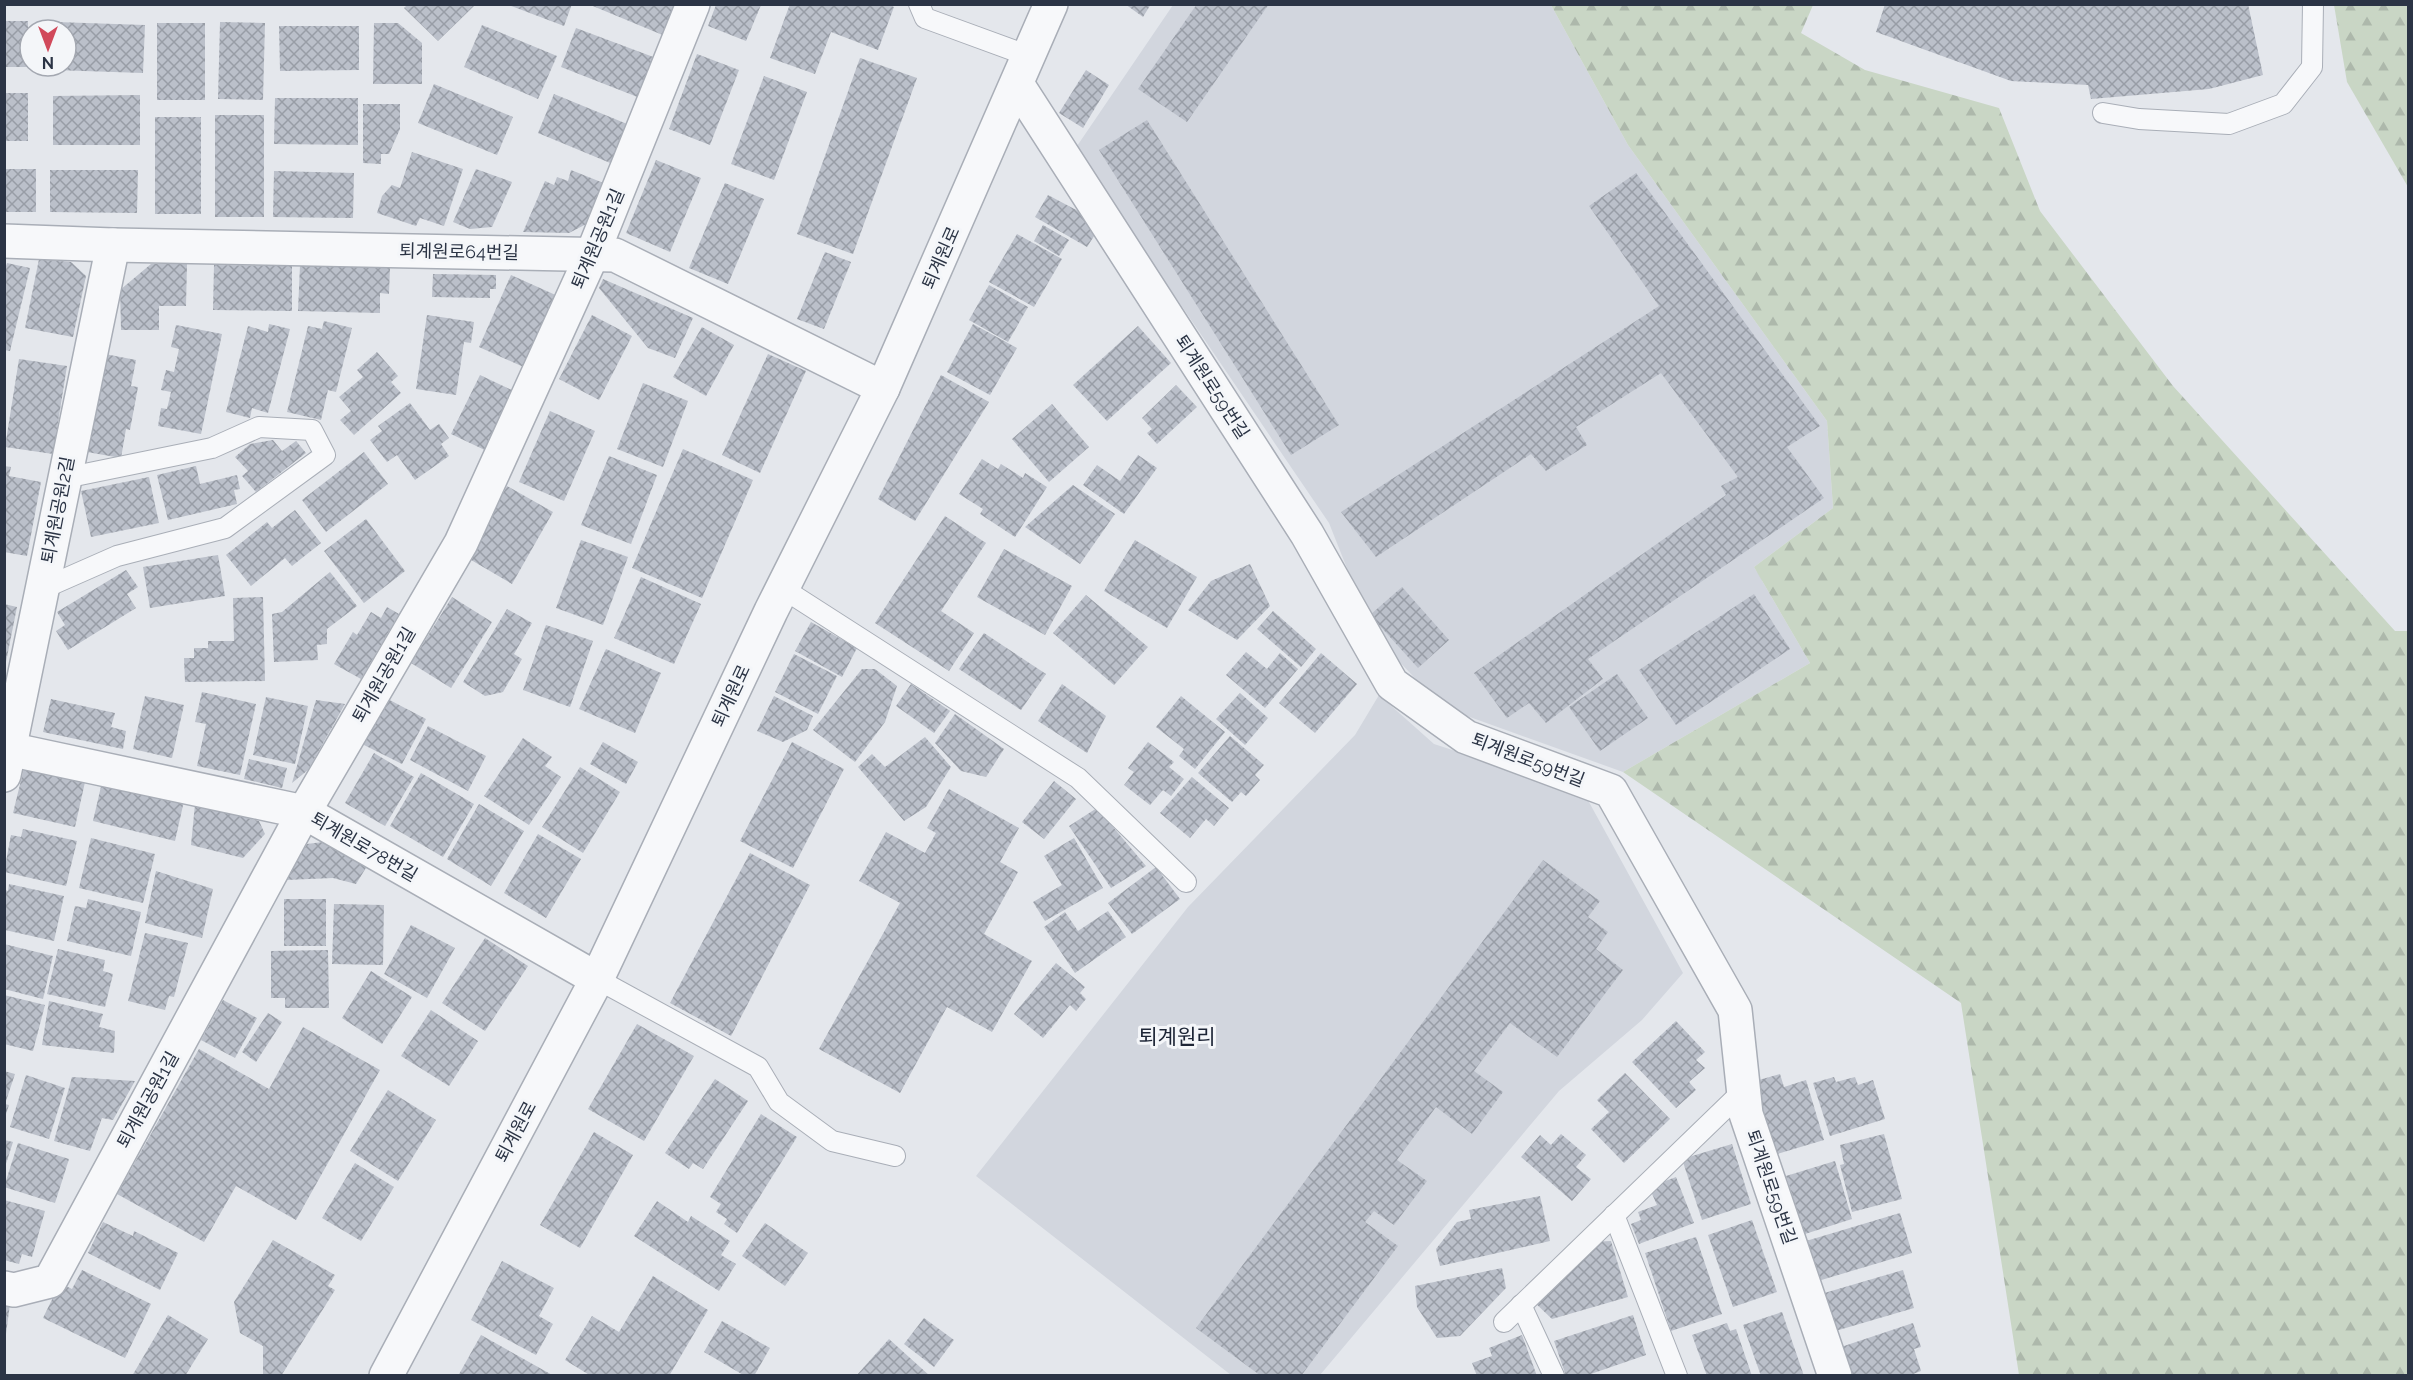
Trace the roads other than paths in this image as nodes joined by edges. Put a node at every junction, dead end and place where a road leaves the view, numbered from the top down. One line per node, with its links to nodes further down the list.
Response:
1 (693, 4): 9 (street, 퇴계원공원1길)
2 (918, 4): 5 (lane)
3 (1051, 4): 5 (street, 퇴계원로)
4 (2313, 4): 6 (lane)
5 (1023, 70): 10 (street, 퇴계원로); 18 (street, 퇴계원로59번길)
6 (2103, 113)
7 (4, 241): 8 (street, 퇴계원로64번길)
8 (113, 245): 9 (street, 퇴계원로64번길); 11 (street, 퇴계원공원2길)
9 (592, 255): 10 (street, 퇴계원로64번길); 15 (street, 퇴계원공원1길)
10 (883, 388): 12 (street, 퇴계원로)
11 (65, 478): 13 (street, 퇴계원공원2길); 13 (lane)
12 (782, 588): 16 (lane); 17 (street, 퇴계원로)
13 (42, 589): 14 (street, 퇴계원공원2길)
14 (6, 757): 15 (street, 퇴계원로78번길)
15 (304, 812): 17 (street, 퇴계원로78번길); 21 (street, 퇴계원공원1길)
16 (1186, 882)
17 (597, 980): 19 (lane); 24 (street, 퇴계원로)
18 (1744, 1090): 20 (lane); 27 (street, 퇴계원로59번길)
19 (895, 1156)
20 (1614, 1215): 22 (lane); 26 (lane)
21 (4, 1288)
22 (1521, 1305): 23 (lane); 25 (lane)
23 (1504, 1322)
24 (387, 1375)
25 (1554, 1376)
26 (1677, 1376)
27 (1835, 1376)

